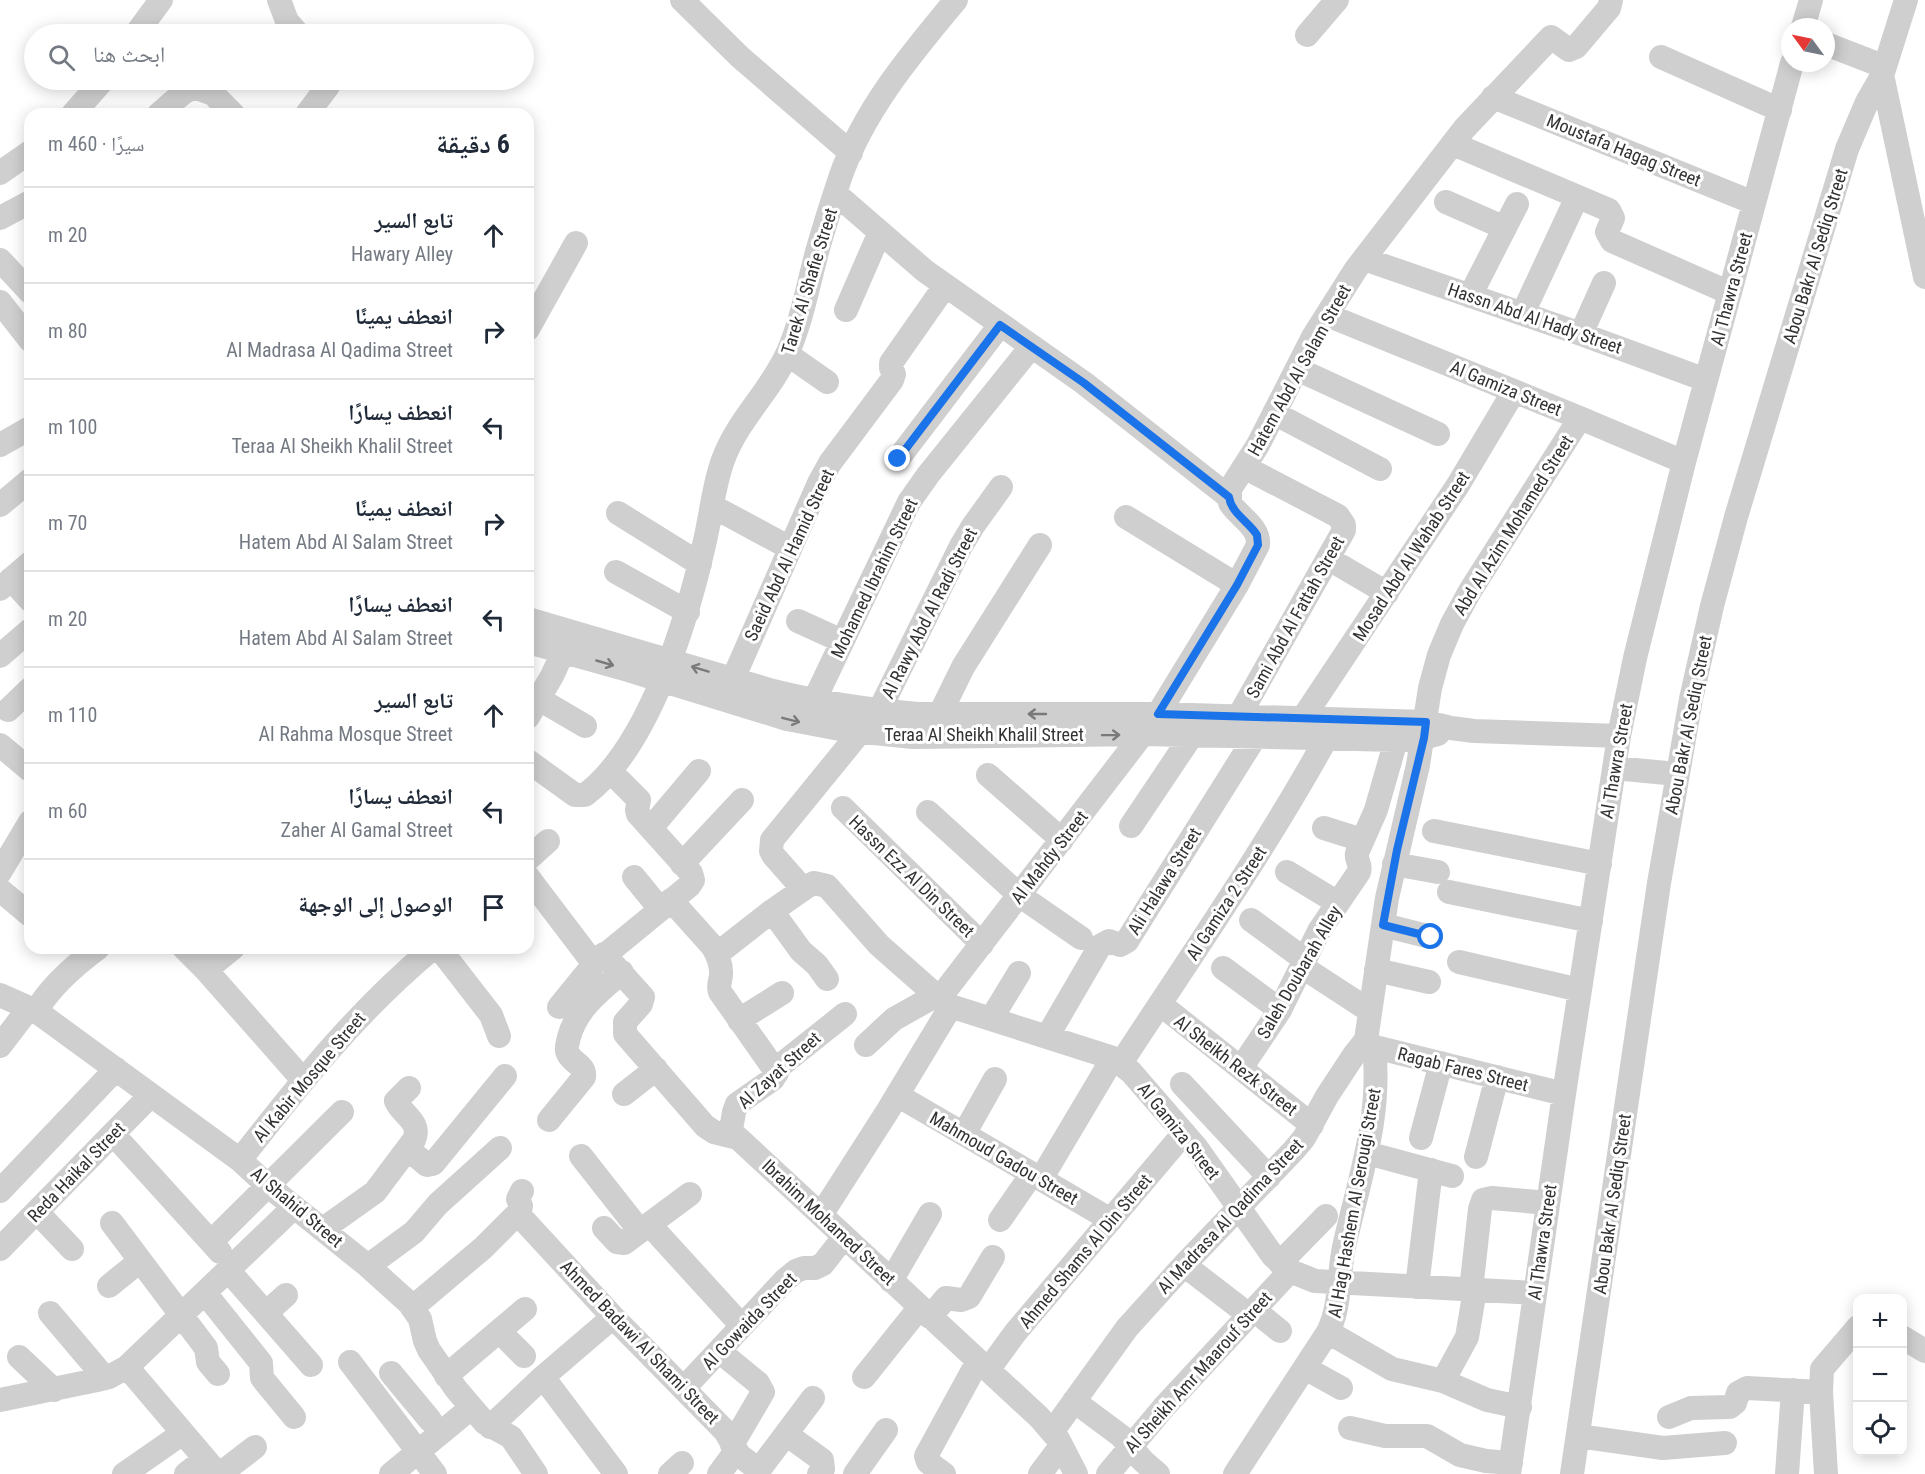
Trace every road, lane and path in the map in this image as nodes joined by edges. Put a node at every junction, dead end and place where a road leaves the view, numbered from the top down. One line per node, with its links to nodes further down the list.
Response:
1 (279, 0): 11 (street)
2 (682, 0): 28 (street)
3 (956, 0): 28 (street, Tarek Al Shafie Street)
4 (1338, 0): 12 (street)
5 (1611, 0): 21 (street, Hatem Abd Al Salam Street)
6 (1811, 0): 9 (street)
7 (1906, 0): 16 (street, Abou Bakr Al Sediq Street)
8 (154, 3): 10 (street)
9 (1806, 18)
10 (142, 24)
11 (290, 24)
12 (1307, 35)
13 (1835, 47): 16 (street)
14 (1661, 57): 26 (street)
15 (1790, 72): 26 (street, Al Thawra Street)
16 (1882, 76): 43 (street); 123 (street, Abou Bakr Al Sediq Street)
17 (94, 90): 22 (street)
18 (188, 90): 23 (street)
19 (202, 90): 24 (street)
20 (325, 90): 25 (street)
21 (1493, 97): 27 (street, Hatem Abd Al Salam Street); 34 (street, Moustafa Hagag Street)
22 (78, 108)
23 (166, 108)
24 (227, 108)
25 (312, 108)
26 (1780, 110): 34 (street, Al Thawra Street)
27 (1453, 144): 32 (street); 41 (street, Hatem Abd Al Salam Street)
28 (851, 153): 31 (street, Tarek Al Shafie Street)
29 (24, 156): 30 (street)
30 (0, 173)
31 (836, 194): 39 (street); 58 (street, Tarek Al Shafie Street)
32 (1577, 197): 47 (street); 51 (street)
33 (1446, 202): 38 (street)
34 (1754, 203): 47 (street, Al Thawra Street)
35 (1517, 204): 38 (street)
36 (24, 205): 37 (street)
37 (0, 218)
38 (1505, 228): 48 (street)
39 (879, 232): 46 (street); 50 (street)
40 (576, 243): 53 (street)
41 (1364, 259): 48 (street, Hassn Abd Al Hady Street); 52 (street, Hatem Abd Al Salam Street)
42 (0, 260): 45 (street)
43 (1925, 277)
44 (1604, 283): 56 (street)
45 (24, 286)
46 (945, 286): 54 (street); 80 (street, Saeid Abd Al Hamid Street)
47 (1730, 293): 60 (street, Al Thawra Street)
48 (1470, 296): 51 (street, Hassn Abd Al Hady Street)
49 (0, 302): 55 (street)
50 (846, 310)
51 (1523, 313): 56 (street, Hassn Abd Al Hady Street)
52 (1327, 315): 59 (street, Hatem Abd Al Salam Street); 62 (street, Al Gamiza Street)
53 (534, 317)
54 (1000, 325): 57 (street); 68 (street)
55 (24, 332)
56 (1581, 334): 60 (street, Hassn Abd Al Hady Street)
57 (1031, 347): 74 (street); 93 (street, Mohamed Ibrahim Street)
58 (787, 354): 61 (street); 76 (street, Tarek Al Shafie Street)
59 (1297, 369): 63 (street, Hatem Abd Al Salam Street); 66 (street)
60 (1706, 381): 69 (street, Al Thawra Street)
61 (827, 382)
62 (1514, 391): 64 (street, Al Gamiza Street); 87 (street, Mosad Abd Al Wahab Street)
63 (1274, 413): 70 (street, Hatem Abd Al Salam Street); 71 (street)
64 (1580, 418): 69 (street, Al Gamiza Street); 109 (street, Abd Al Azim Mohamed Street)
65 (24, 431): 67 (street)
66 (1438, 434)
67 (0, 445)
68 (898, 459)
69 (1684, 462): 113 (street, Al Thawra Street)
70 (1244, 466): 74 (street, Hatem Abd Al Salam Street); 81 (street, Sami Abd Al Fattah Street)
71 (1380, 469)
72 (24, 485): 75 (street)
73 (1001, 487): 103 (street, Al Rawy Abd Al Radi Street)
74 (1229, 497): 86 (street)
75 (0, 505)
76 (712, 506): 80 (street); 82 (street, Tarek Al Shafie Street)
77 (618, 513): 82 (street)
78 (1126, 517): 86 (street)
79 (1040, 545): 108 (street)
80 (790, 548): 98 (street, Saeid Abd Al Hamid Street)
81 (1329, 559): 87 (street); 105 (street, Sami Abd Al Fattah Street)
82 (700, 564): 89 (street, Tarek Al Shafie Street)
83 (24, 568): 85 (street)
84 (616, 572): 89 (street)
85 (6, 584): 88 (street)
86 (1237, 585): 104 (street)
87 (1387, 593): 106 (street, Mosad Abd Al Wahab Street)
88 (24, 596)
89 (688, 612): 97 (street, Tarek Al Shafie Street)
90 (798, 621): 93 (street)
91 (534, 622): 95 (street, Teraa Al Sheikh Khalil Street)
92 (24, 635): 96 (street)
93 (842, 641): 100 (street, Mohamed Ibrahim Street)
94 (534, 642): 95 (street, Teraa Al Sheikh Khalil Street)
95 (568, 642): 97 (street, Teraa Al Sheikh Khalil Street); 101 (street)
96 (0, 656)
97 (666, 670): 98 (street, Teraa Al Sheikh Khalil Street, one-way to 97); 110 (street, Teraa Al Sheikh Khalil Street, one-way to 110); 121 (street, Tarek Al Shafie Street)
98 (733, 679): 100 (street, Teraa Al Sheikh Khalil Street)
99 (24, 695): 102 (street)
100 (814, 700): 103 (street, Teraa Al Sheikh Khalil Street)
101 (534, 708): 107 (street)
102 (8, 710)
103 (879, 711): 108 (street, Teraa Al Sheikh Khalil Street)
104 (1158, 714): 105 (street, Teraa Al Sheikh Khalil Street); 108 (street, Teraa Al Sheikh Khalil Street, one-way to 108); 111 (street, Al Mahdy Street)
105 (1239, 716): 106 (street, Teraa Al Sheikh Khalil Street)
106 (1303, 718): 109 (street, Teraa Al Sheikh Khalil Street)
107 (585, 726)
108 (939, 726): 110 (street, Teraa Al Sheikh Khalil Street); 111 (street, Teraa Al Sheikh Khalil Street, one-way to 111)
109 (1425, 730): 113 (street, Teraa Al Sheikh Khalil Street); 116 (street, Teraa Al Sheikh Khalil Street); 139 (street, Al Madrasa Al Qadima Street)
110 (860, 732): 145 (street)
111 (1143, 734): 112 (street, Teraa Al Sheikh Khalil Street); 134 (street, Al Mahdy Street)
112 (1192, 735): 114 (street, Teraa Al Sheikh Khalil Street); 128 (street)
113 (1619, 736): 120 (street, Al Thawra Street)
114 (1255, 737): 115 (street, Teraa Al Sheikh Khalil Street); 187 (street, Ali Halawa Street)
115 (1326, 739): 116 (street, Teraa Al Sheikh Khalil Street); 178 (street, Al Gamiza 2 Street)
116 (1396, 740): 135 (street, Saleh Doubarah Alley)
117 (0, 745): 118 (street)
118 (24, 765)
119 (534, 765): 121 (street, Tarek Al Shafie Street)
120 (1614, 768): 123 (street); 140 (street, Al Thawra Street)
121 (610, 771): 130 (street)
122 (699, 771): 130 (street)
123 (1677, 774): 307 (street, Abou Bakr Al Sediq Street)
124 (988, 775): 134 (street)
125 (742, 800): 138 (street)
126 (843, 808): 157 (street, Hassn Ezz Al Din Street)
127 (928, 812): 147 (street)
128 (1131, 826)
129 (24, 827): 133 (street)
130 (651, 828): 138 (street)
131 (1324, 828): 135 (street)
132 (1434, 831): 140 (street)
133 (8, 840): 141 (street)
134 (1062, 840): 147 (street, Al Mahdy Street)
135 (1362, 840): 148 (street, Saleh Doubarah Alley)
136 (548, 841): 137 (street)
137 (534, 854)
138 (682, 864): 149 (street)
139 (1394, 864): 153 (street); 154 (street, Al Madrasa Al Qadima Street)
140 (1600, 864): 153 (street, Al Thawra Street)
141 (0, 872)
142 (1287, 872): 148 (street)
143 (634, 878): 149 (street)
144 (534, 884): 164 (street)
145 (803, 889): 151 (street); 177 (street)
146 (0, 890): 150 (street)
147 (1019, 895): 156 (street); 157 (street, Al Mahdy Street)
148 (1338, 903): 165 (street, Saleh Doubarah Alley)
149 (666, 905): 163 (street); 164 (street)
150 (24, 910)
151 (772, 911): 163 (street); 172 (street)
152 (1251, 920): 165 (street)
153 (1591, 921): 174 (street, Al Thawra Street)
154 (1383, 925): 155 (street); 169 (street, Al Madrasa Al Qadima Street)
155 (1431, 937)
156 (1081, 939)
157 (982, 944): 177 (street, Al Mahdy Street)
158 (82, 954): 180 (street)
159 (190, 954): 168 (street)
160 (226, 954): 168 (street)
161 (425, 954): 200 (street, Al Kabir Mosque Street)
162 (433, 954): 186 (street)
163 (717, 954): 185 (street)
164 (599, 959): 170 (street); 179 (street)
165 (1302, 962): 181 (street, Saleh Doubarah Alley); 182 (street)
166 (1460, 962): 174 (street)
167 (1223, 968): 181 (street)
168 (206, 970): 200 (street)
169 (1376, 970): 173 (street); 182 (street, Al Madrasa Al Qadima Street)
170 (622, 972): 195 (street, Ibrahim Mohamed Street); 208 (street)
171 (1019, 973): 184 (street)
172 (827, 980)
173 (1429, 981)
174 (1580, 990): 204 (street, Al Thawra Street)
175 (782, 993): 185 (street)
176 (0, 995): 180 (street, Al Shahid Street)
177 (942, 1000): 184 (street); 188 (street); 206 (street, Al Mahdy Street)
178 (1160, 1004): 191 (street, Al Gamiza 2 Street); 193 (street, Al Sheikh Rezk Street)
179 (559, 1007)
180 (33, 1009): 189 (street); 194 (street, Al Shahid Street)
181 (1280, 1010): 193 (street, Saleh Doubarah Alley)
182 (1370, 1011): 190 (street, Al Madrasa Al Qadima Street)
183 (845, 1014): 196 (street, Al Zayat Street)
184 (991, 1019): 187 (street)
185 (739, 1020): 196 (street)
186 (499, 1036)
187 (1047, 1037): 191 (street)
188 (866, 1045)
189 (0, 1046)
190 (1369, 1046): 192 (street, Ragab Fares Street); 209 (street, Al Madrasa Al Qadima Street); 217 (street, Al Hag Hashem Al Serougi Street)
191 (1117, 1061): 210 (street, Al Gamiza Street); 221 (street, Al Gamiza 2 Street)
192 (1440, 1063): 198 (street, Ragab Fares Street); 214 (street)
193 (1241, 1068): 209 (street, Al Sheikh Rezk Street)
194 (116, 1069): 205 (street, Al Shahid Street); 224 (street)
195 (656, 1069): 203 (street); 212 (street, Ibrahim Mohamed Street)
196 (777, 1073): 212 (street, Al Zayat Street)
197 (505, 1076): 216 (street)
198 (1497, 1077): 204 (street, Ragab Fares Street); 219 (street)
199 (995, 1079): 213 (street)
200 (303, 1080): 220 (street, Al Kabir Mosque Street)
201 (1182, 1084): 222 (street)
202 (409, 1088): 216 (street)
203 (624, 1094)
204 (1564, 1094): 227 (street, Al Thawra Street)
205 (151, 1095): 211 (street, Reda Haikal Street); 220 (street, Al Shahid Street)
206 (897, 1095): 213 (street, Mahmoud Gadou Street); 233 (street, Al Mahdy Street)
207 (342, 1112): 223 (street)
208 (549, 1120)
209 (1312, 1125): 222 (street, Al Madrasa Al Qadima Street)
210 (1184, 1133): 229 (street, Al Gamiza Street); 236 (street, Ahmed Shams Al Din Street)
211 (113, 1134): 230 (street, Reda Haikal Street); 242 (street)
212 (726, 1134): 233 (street, Ibrahim Mohamed Street)
213 (964, 1134): 221 (street, Mahmoud Gadou Street)
214 (1421, 1138)
215 (500, 1148): 248 (street)
216 (408, 1149): 240 (street)
217 (1367, 1153): 252 (street, Al Hag Hashem Al Serougi Street); 254 (street)
218 (581, 1156): 238 (street)
219 (1476, 1157)
220 (240, 1160): 223 (street, Al Shahid Street)
221 (1037, 1176): 235 (street, Al Gamiza 2 Street); 236 (street, Mahmoud Gadou Street)
222 (1269, 1177): 229 (street, Al Madrasa Al Qadima Street)
223 (267, 1185): 228 (street, Al Shahid Street); 242 (street)
224 (0, 1191)
225 (522, 1191): 232 (street)
226 (690, 1194): 238 (street)
227 (1548, 1203): 255 (street); 257 (street, Al Thawra Street)
228 (294, 1207): 240 (street, Al Shahid Street); 250 (street)
229 (1238, 1209): 247 (street, Al Madrasa Al Qadima Street); 249 (street, Al Gamiza Street)
230 (37, 1212): 243 (street, Reda Haikal Street); 244 (street)
231 (930, 1214): 251 (street)
232 (519, 1215): 259 (street); 266 (street, Ahmed Badawi Al Shami Street)
233 (820, 1215): 241 (street, Ibrahim Mohamed Street)
234 (1326, 1216): 249 (street, Al Sheikh Amr Maarouf Street)
235 (1000, 1220)
236 (1111, 1220): 279 (street, Ahmed Shams Al Din Street)
237 (112, 1223): 246 (street)
238 (644, 1227): 239 (street); 267 (street)
239 (603, 1228)
240 (323, 1229): 248 (street, Al Shahid Street)
241 (844, 1237): 251 (street, Ibrahim Mohamed Street); 267 (street, Al Gowaida Street)
242 (211, 1242): 250 (street)
243 (0, 1249)
244 (72, 1249)
245 (993, 1257): 261 (street)
246 (140, 1261): 253 (street); 265 (street)
247 (1184, 1265): 264 (street); 296 (street, Al Madrasa Al Qadima Street)
248 (368, 1266): 259 (street, Al Shahid Street)
249 (1285, 1267): 252 (street); 264 (street, Al Sheikh Amr Maarouf Street)
250 (230, 1268): 256 (street); 263 (street)
251 (891, 1281): 261 (street, Ibrahim Mohamed Street)
252 (1339, 1283): 254 (street); 270 (street, Al Hag Hashem Al Serougi Street)
253 (109, 1286)
254 (1418, 1287): 255 (street)
255 (1473, 1290): 257 (street); 289 (street)
256 (205, 1293): 265 (street); 299 (street)
257 (1535, 1293): 298 (street, Al Thawra Street)
258 (286, 1295): 263 (street)
259 (413, 1307): 284 (street, Al Shahid Street)
260 (525, 1309): 268 (street)
261 (925, 1312): 279 (street, Ibrahim Mohamed Street); 286 (street)
262 (50, 1313): 287 (street)
263 (266, 1313): 278 (street)
264 (1251, 1313): 269 (street); 311 (street, Al Sheikh Amr Maarouf Street)
265 (180, 1316): 280 (street); 283 (street)
266 (613, 1317): 285 (street); 290 (street, Ahmed Badawi Al Shami Street)
267 (742, 1326): 273 (street, Al Gowaida Street)
268 (498, 1331): 275 (street); 284 (street)
269 (1280, 1331)
270 (1328, 1332): 281 (street, Al Hag Hashem Al Serougi Street); 289 (street)
271 (1853, 1333): 288 (street)
272 (1907, 1340): 274 (street)
273 (719, 1351): 290 (street, Al Gowaida Street); 313 (street)
274 (1925, 1351)
275 (524, 1356)
276 (19, 1357): 292 (street)
277 (351, 1362): 310 (street)
278 (311, 1365)
279 (983, 1365): 308 (street, Ibrahim Mohamed Street); 326 (street, Ahmed Shams Al Din Street)
280 (127, 1367): 287 (street); 305 (street)
281 (1305, 1368): 291 (street); 331 (street, Al Hag Hashem Al Serougi Street)
282 (391, 1373): 301 (street)
283 (218, 1374)
284 (446, 1376): 297 (street, Al Shahid Street)
285 (543, 1377): 302 (street); 322 (street)
286 (864, 1377)
287 (105, 1378): 292 (street)
288 (1822, 1380): 293 (street); 334 (street)
289 (1443, 1382): 298 (street)
290 (684, 1388): 313 (street, Ahmed Badawi Al Shami Street)
291 (1341, 1388)
292 (54, 1390): 295 (street)
293 (1793, 1390): 300 (street); 333 (street)
294 (813, 1398): 306 (street)
295 (0, 1400)
296 (1074, 1401): 308 (street, Al Madrasa Al Qadima Street); 311 (street)
297 (461, 1406): 301 (street); 302 (street, Al Shahid Street); 310 (street)
298 (1520, 1407): 315 (street, Al Thawra Street)
299 (294, 1417)
300 (1669, 1417)
301 (430, 1420): 310 (street)
302 (490, 1427): 321 (street, Al Shahid Street)
303 (1350, 1428): 315 (street)
304 (886, 1430): 325 (street)
305 (183, 1433): 314 (street); 317 (street)
306 (786, 1434): 316 (street); 324 (street)
307 (1578, 1436): 309 (street); 332 (street, Abou Bakr Al Sediq Street)
308 (1057, 1439): 327 (street, Al Madrasa Al Qadima Street); 328 (street, Ibrahim Mohamed Street)
309 (1725, 1443)
310 (413, 1445): 319 (street); 320 (street)
311 (1131, 1446): 329 (street, Al Sheikh Amr Maarouf Street); 330 (street)
312 (255, 1447): 314 (street)
313 (734, 1448): 316 (street, Ahmed Badawi Al Shami Street); 323 (street)
314 (215, 1469): 318 (street)
315 (1510, 1469)
316 (758, 1472)
317 (124, 1474)
318 (186, 1474)
319 (391, 1474)
320 (435, 1474)
321 (536, 1474)
322 (616, 1474)
323 (719, 1474)
324 (819, 1474)
325 (855, 1474)
326 (944, 1474)
327 (1040, 1474)
328 (1076, 1474)
329 (1108, 1474)
330 (1158, 1474)
331 (1235, 1474)
332 (1576, 1474)
333 (1787, 1474)
334 (1826, 1474)

